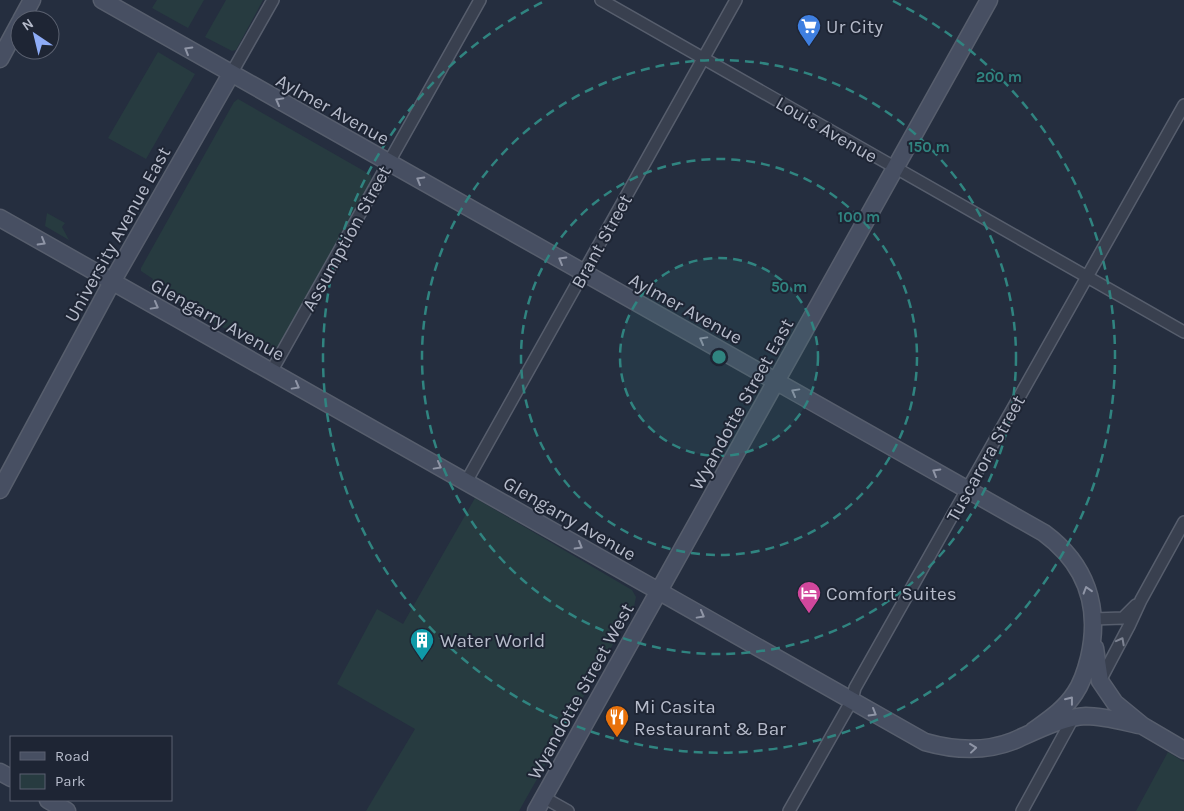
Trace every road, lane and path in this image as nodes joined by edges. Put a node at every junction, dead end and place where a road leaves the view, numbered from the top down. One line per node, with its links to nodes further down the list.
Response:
1 (102, 0): 10 (main road, Aylmer Avenue, one-way to 1)
2 (273, 0): 10 (street, University Avenue East)
3 (480, 0): 12 (street, Assumption Street)
4 (601, 0): 9 (street, Louis Avenue)
5 (736, 0): 9 (street, Brant Street)
6 (989, 0): 13 (main road, Wyandotte Street East)
7 (10, 40): 8 (main road)
8 (0, 58)
9 (704, 58): 13 (street, Louis Avenue); 15 (street, Brant Street)
10 (230, 74): 12 (main road, Aylmer Avenue, one-way to 10); 17 (main road, University Avenue East)
11 (1184, 105): 16 (street, Tuscarora Street)
12 (389, 162): 15 (main road, Aylmer Avenue, one-way to 12); 19 (street, Assumption Street)
13 (896, 168): 16 (street, Louis Avenue); 20 (main road, Wyandotte Street East)
14 (0, 218): 17 (main road, Glengarry Avenue, one-way to 17)
15 (584, 273): 20 (main road, Aylmer Avenue, one-way to 15); 21 (street, Brant Street)
16 (1087, 277): 18 (street, Louis Avenue); 22 (street, Tuscarora Street)
17 (112, 282): 19 (main road, Glengarry Avenue, one-way to 19); 23 (main road, University Avenue East)
18 (1184, 332)
19 (271, 372): 21 (main road, Glengarry Avenue, one-way to 21)
20 (776, 382): 22 (main road, Aylmer Avenue, one-way to 20); 25 (main road, Wyandotte Street East)
21 (466, 482): 25 (main road, Glengarry Avenue, one-way to 25)
22 (967, 489): 27 (main road, Aylmer Avenue, one-way to 22); 30 (street, Tuscarora Street)
23 (0, 490)
24 (1184, 522): 26 (street)
25 (659, 591): 30 (main road, Glengarry Avenue, one-way to 30); 36 (main road, Wyandotte Street West)
26 (1141, 600): 27 (street); 29 (street, one-way to 26)
27 (1093, 619): 28 (main road, Aylmer Avenue)
28 (1093, 638): 29 (main road); 33 (main road, Aylmer Avenue, one-way to 28)
29 (1100, 681): 32 (main road)
30 (852, 700): 33 (main road, Glengarry Avenue, one-way to 33); 39 (street, Tuscarora Street)
31 (1073, 718): 32 (main road, Glengarry Avenue); 33 (main road, Glengarry Avenue); 40 (street)
32 (1142, 726): 34 (main road)
33 (1033, 731)
34 (1184, 750)
35 (50, 801): 37 (main road)
36 (539, 804): 38 (street)
37 (67, 811)
38 (568, 811)
39 (788, 811)
40 (1022, 811)

